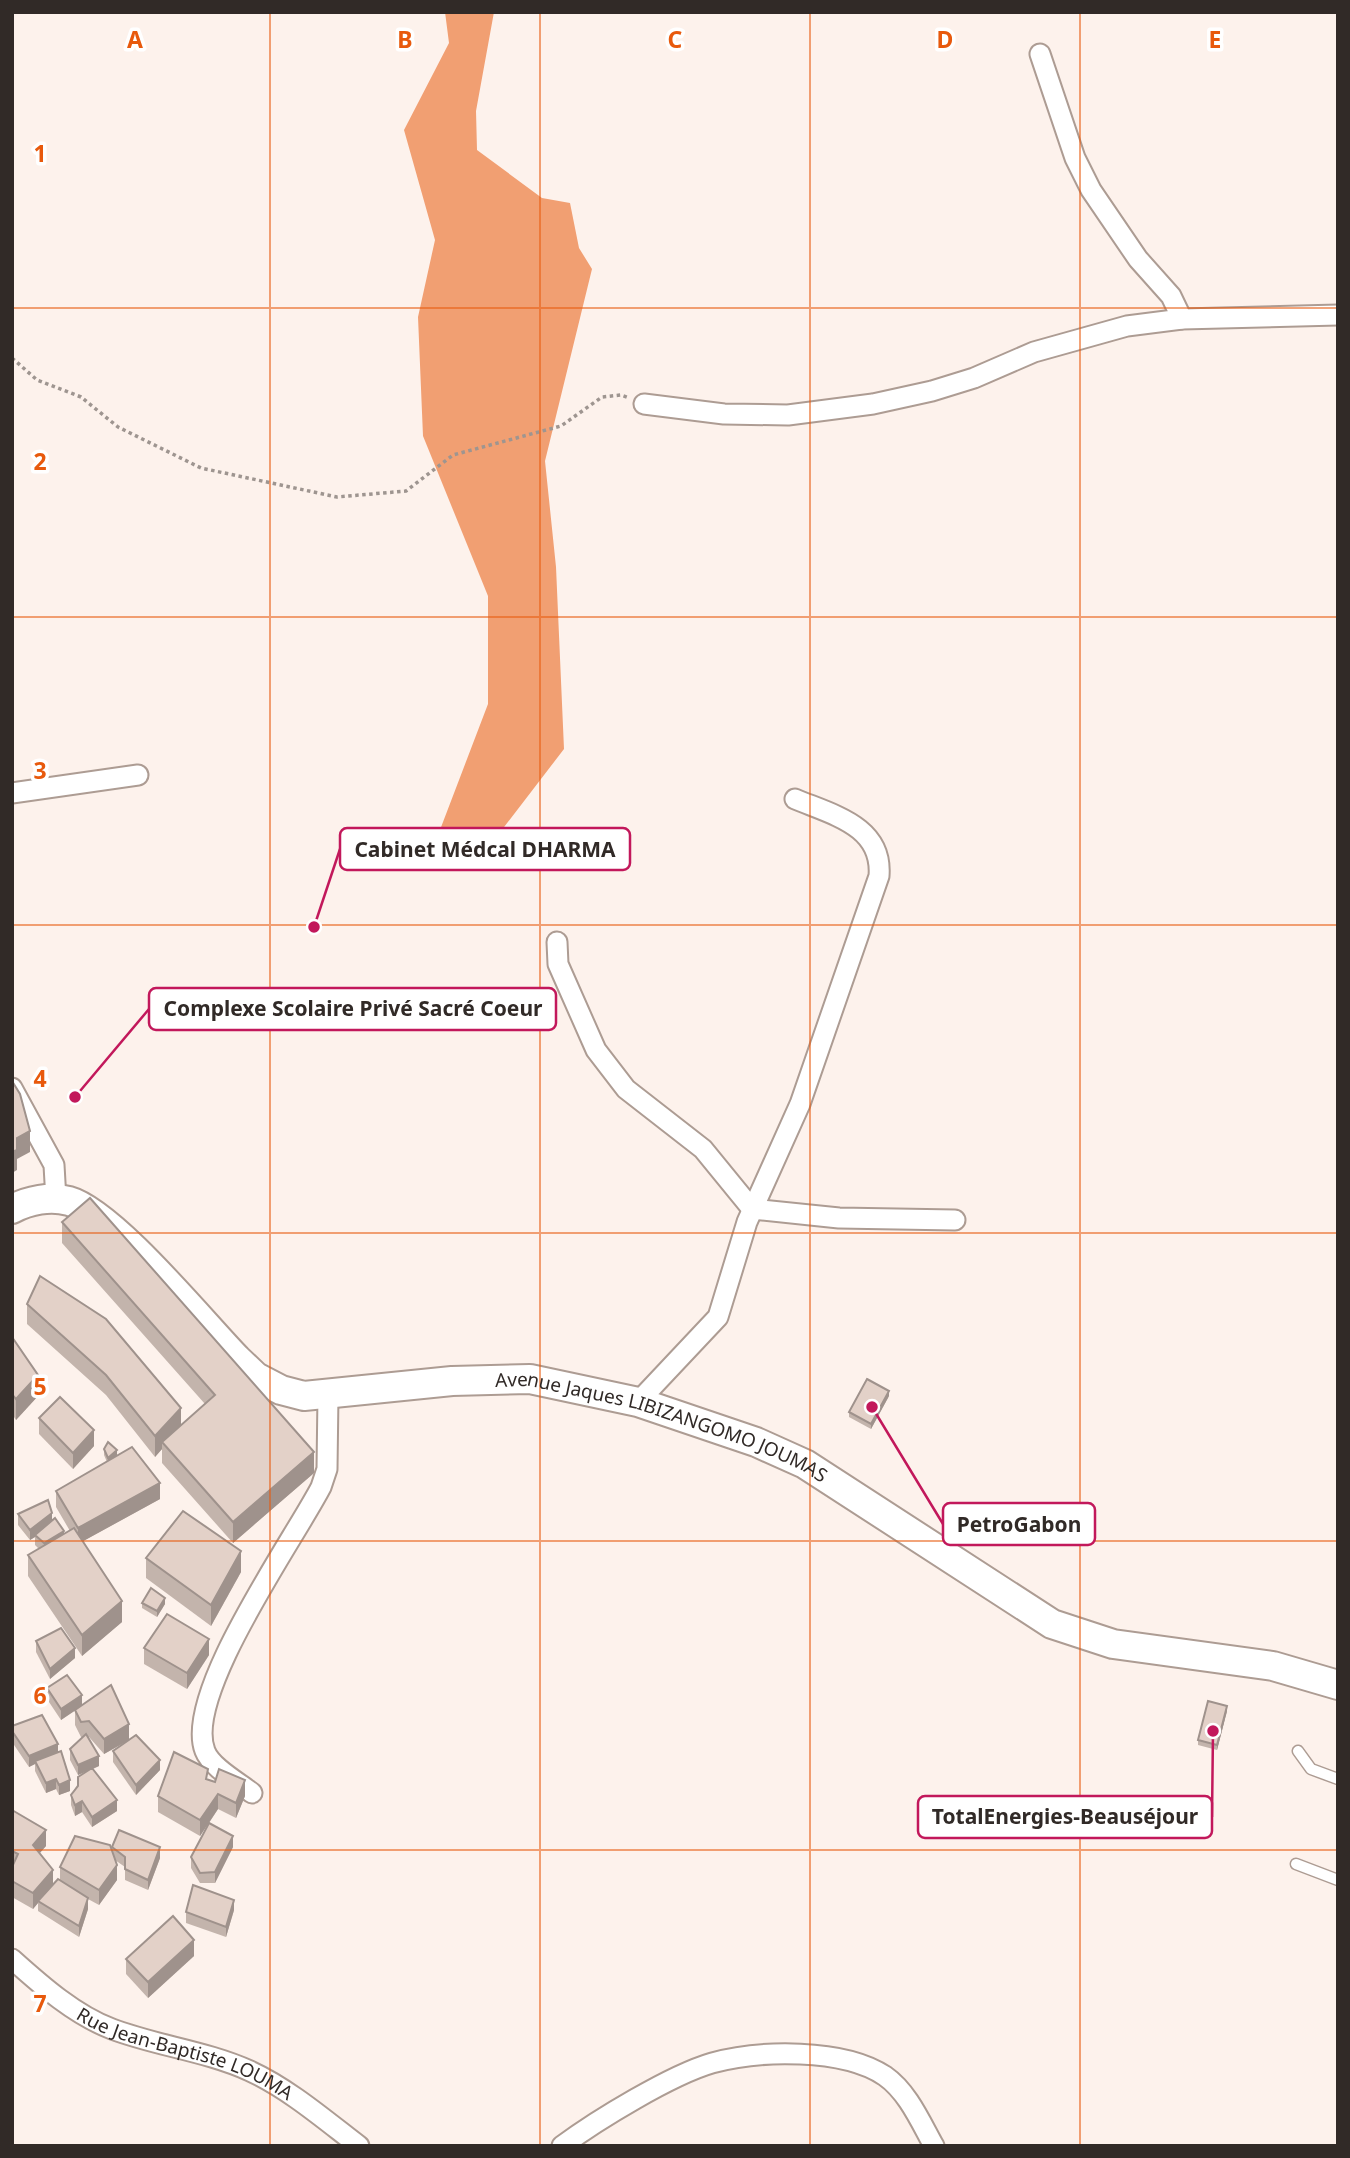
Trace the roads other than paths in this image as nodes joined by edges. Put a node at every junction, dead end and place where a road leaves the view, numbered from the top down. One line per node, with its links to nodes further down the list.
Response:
1 (1040, 54): 3 (street)
2 (1338, 315): 3 (street)
3 (1182, 319): 4 (street)
4 (644, 404)
5 (138, 775): 6 (street)
6 (12, 793)
7 (795, 799): 12 (street)
8 (557, 943): 12 (street)
9 (12, 1088): 10 (street)
10 (56, 1200): 11 (main road, Avenue Jaques LIBIZANGOMO JOUMAS); 14 (main road, Avenue Jaques LIBIZANGOMO JOUMAS)
11 (12, 1209)
12 (752, 1209): 13 (street); 15 (street)
13 (955, 1220)
14 (328, 1395): 15 (main road, Avenue Jaques LIBIZANGOMO JOUMAS); 19 (street)
15 (638, 1402): 16 (main road, Avenue Jaques LIBIZANGOMO JOUMAS)
16 (1337, 1684)
17 (1298, 1751): 18 (lane)
18 (1338, 1779)
19 (252, 1793)
20 (1296, 1864): 21 (lane)
21 (1338, 1880)
22 (12, 1959): 23 (street, Rue Jean-Baptiste LOUMA)
23 (359, 2146)
24 (562, 2146): 25 (street)
25 (934, 2146)

